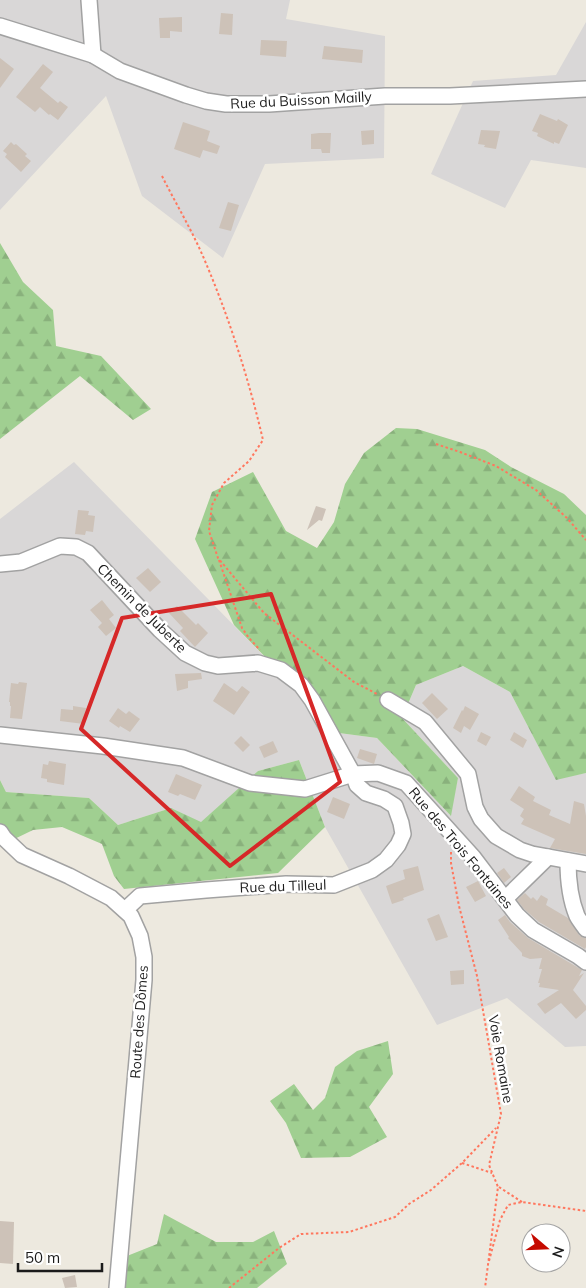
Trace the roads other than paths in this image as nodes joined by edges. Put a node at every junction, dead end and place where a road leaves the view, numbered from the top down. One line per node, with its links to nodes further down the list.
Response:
1 (89, 0): 3 (street)
2 (0, 26): 3 (street, Rue du Buisson Mailly)
3 (93, 55): 4 (street, Rue du Buisson Mailly)
4 (586, 89)
5 (0, 564): 8 (street, Chemin de Juberte)
6 (388, 700): 10 (street)
7 (0, 735): 8 (street, Rue des Trois Fontaines)
8 (353, 774): 13 (street, Rue des Trois Fontaines); 14 (street, Rue du Tilleul)
9 (0, 832): 14 (street, Route des Dômes)
10 (548, 858): 11 (street); 13 (street)
11 (568, 861): 12 (street); 15 (street)
12 (586, 864)
13 (505, 899): 16 (street, Rue des Trois Fontaines)
14 (125, 910): 17 (street, Route des Dômes)
15 (586, 929)
16 (586, 962)
17 (117, 1288)

